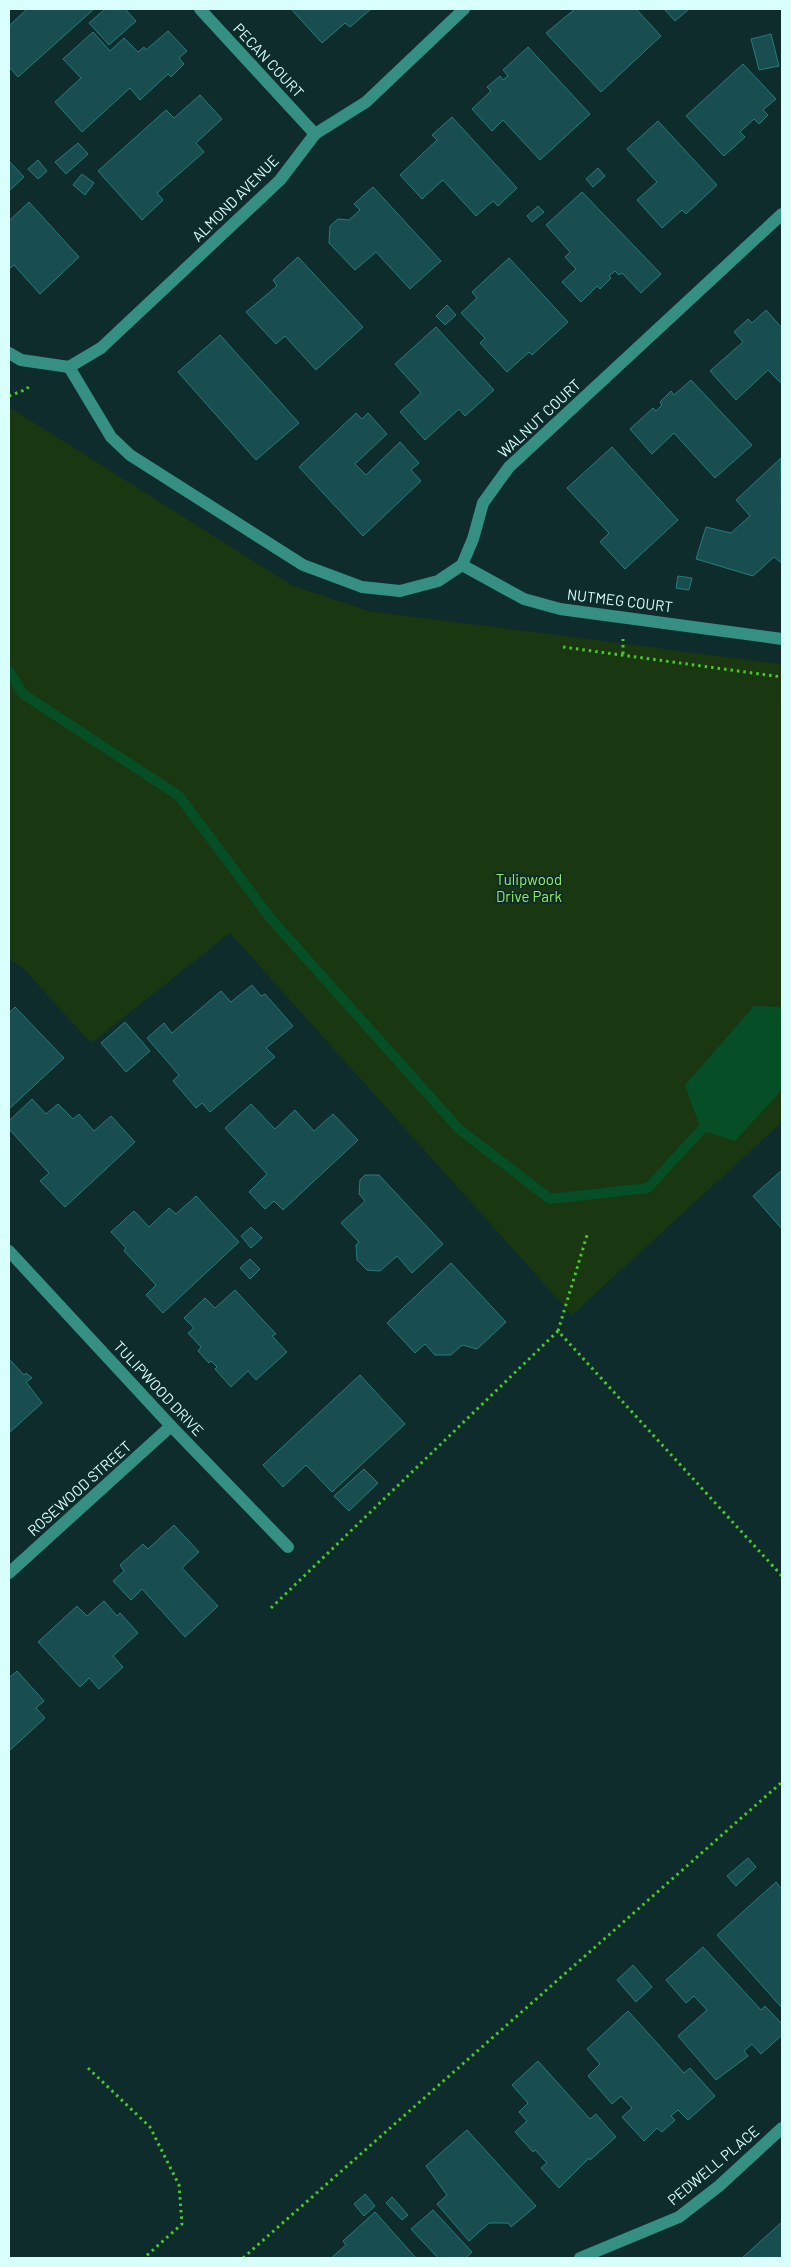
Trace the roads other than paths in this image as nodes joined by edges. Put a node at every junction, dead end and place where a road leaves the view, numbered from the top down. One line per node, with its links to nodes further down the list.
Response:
1 (200, 9): 3 (street, PECAN COURT)
2 (464, 9): 3 (street, ALMOND AVENUE)
3 (315, 134): 6 (street, ALMOND AVENUE)
4 (782, 214): 7 (street, WALNUT COURT)
5 (9, 353): 6 (street)
6 (69, 367): 7 (street)
7 (462, 564): 8 (street, NUTMEG COURT)
8 (782, 639)
9 (9, 1251): 10 (street, TULIPWOOD DRIVE)
10 (171, 1426): 11 (street, TULIPWOOD DRIVE); 12 (street, ROSEWOOD STREET)
11 (288, 1547)
12 (9, 1573)
13 (782, 2128): 14 (street, PEDWELL PLACE)
14 (580, 2258)

